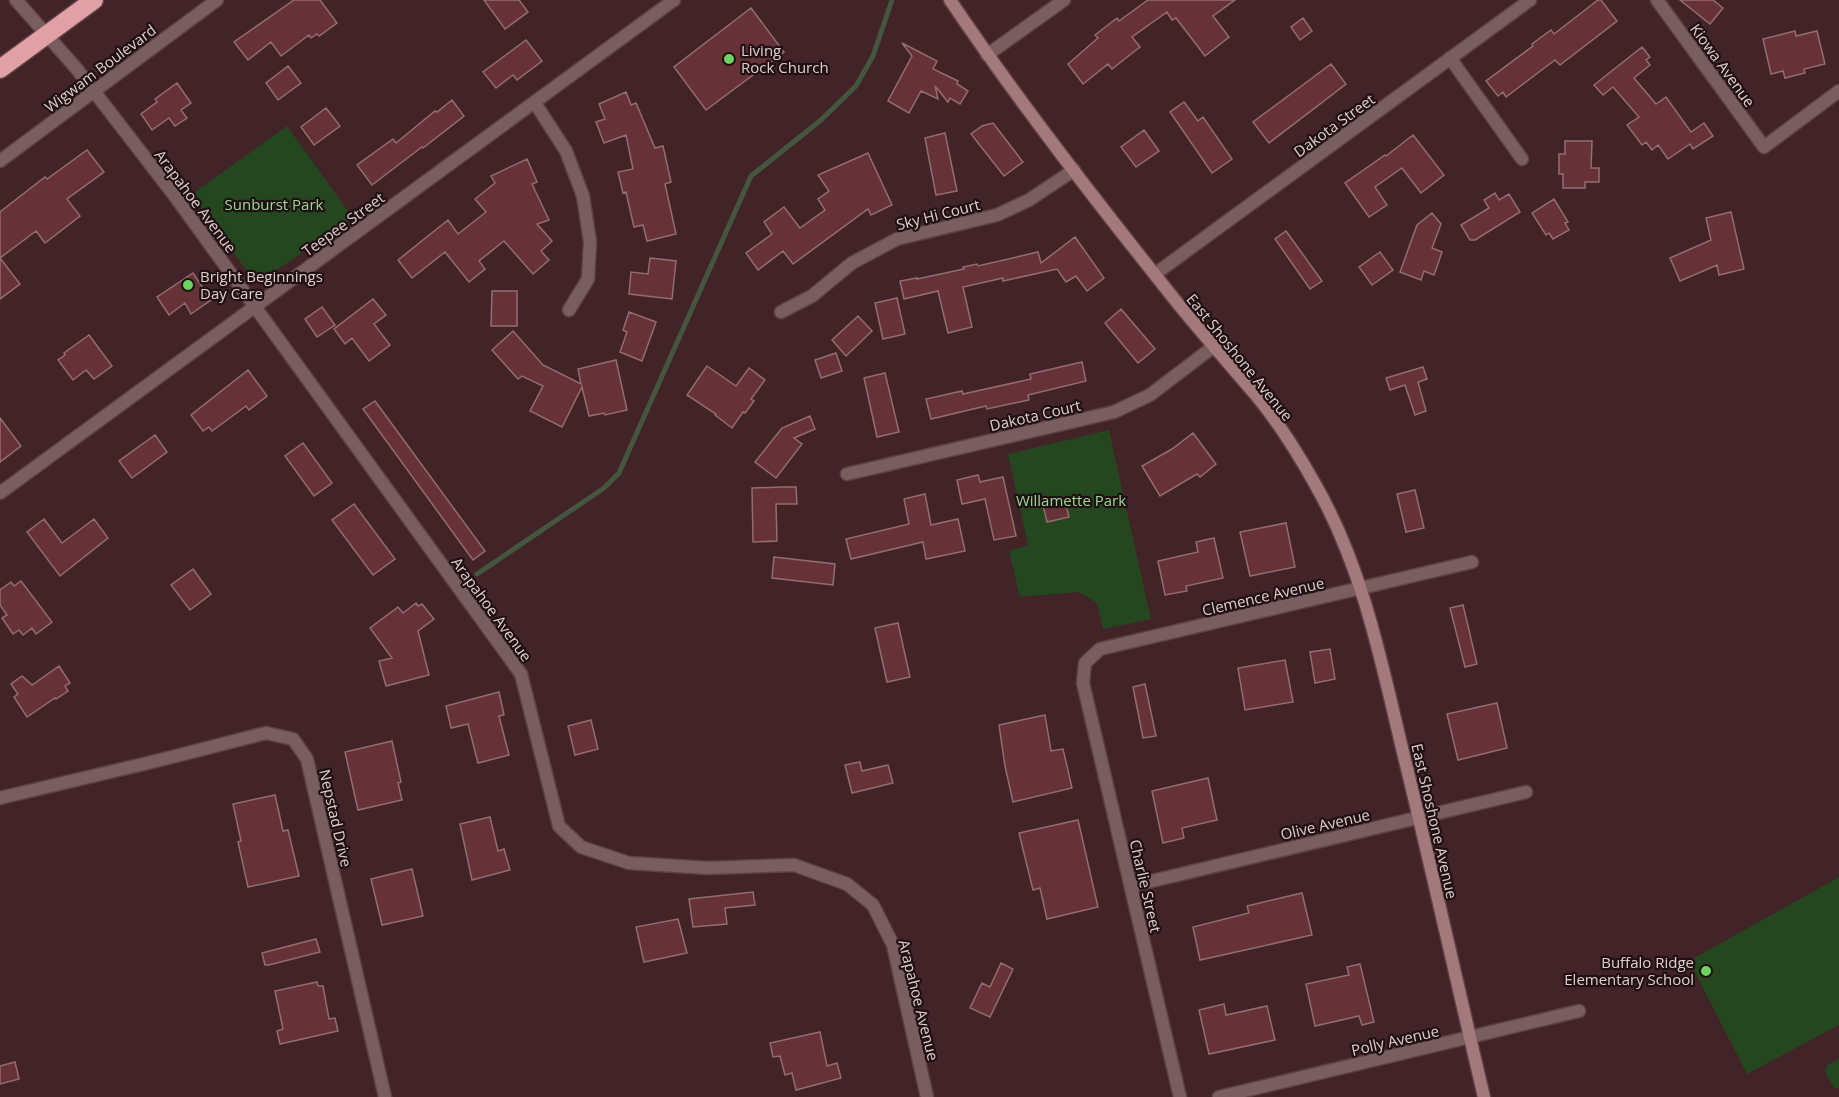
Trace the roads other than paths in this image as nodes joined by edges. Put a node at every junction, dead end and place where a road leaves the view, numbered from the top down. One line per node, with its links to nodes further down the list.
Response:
1 (16, 0): 9 (street, Arapahoe Avenue)
2 (94, 0): 9 (highway)
3 (217, 0): 13 (street, Wigwam Boulevard)
4 (674, 0): 15 (street, Teepee Street)
5 (950, 0): 10 (street, East Shoshone Avenue)
6 (1064, 0): 10 (street)
7 (1530, 0): 11 (street, Dakota Street)
8 (1657, 0): 14 (street, Kiowa Avenue)
9 (47, 35): 12 (highway); 13 (street, Arapahoe Avenue)
10 (987, 55): 18 (street, East Shoshone Avenue)
11 (1450, 58): 16 (street); 19 (street, Dakota Street)
12 (0, 69)
13 (94, 91): 17 (street, Wigwam Boulevard); 20 (street, Arapahoe Avenue)
14 (1839, 91)
15 (535, 103): 20 (street, Teepee Street); 21 (street)
16 (1522, 159)
17 (0, 161)
18 (1074, 170): 19 (street, East Shoshone Avenue); 22 (street, Sky Hi Court)
19 (1155, 274): 23 (street, East Shoshone Avenue)
20 (255, 305): 25 (street, Teepee Street); 36 (street, Arapahoe Avenue)
21 (569, 310)
22 (781, 312)
23 (1214, 347): 24 (street, Dakota Court); 27 (street, East Shoshone Avenue)
24 (847, 474)
25 (0, 493)
26 (1472, 562): 27 (street, Clemence Avenue)
27 (1361, 588): 28 (street, Clemence Avenue); 31 (street, East Shoshone Avenue)
28 (1083, 683): 32 (street, Charlie Street)
29 (1526, 792): 31 (street, Olive Avenue)
30 (0, 798): 35 (street, Nepstad Drive)
31 (1419, 817): 32 (street, Olive Avenue); 34 (street, East Shoshone Avenue)
32 (1131, 886): 37 (street, Charlie Street)
33 (1579, 1011): 34 (street, Polly Avenue)
34 (1470, 1037): 38 (street, Polly Avenue); 39 (street, East Shoshone Avenue)
35 (385, 1097)
36 (927, 1097)
37 (1180, 1097)
38 (1218, 1097)
39 (1484, 1097)

